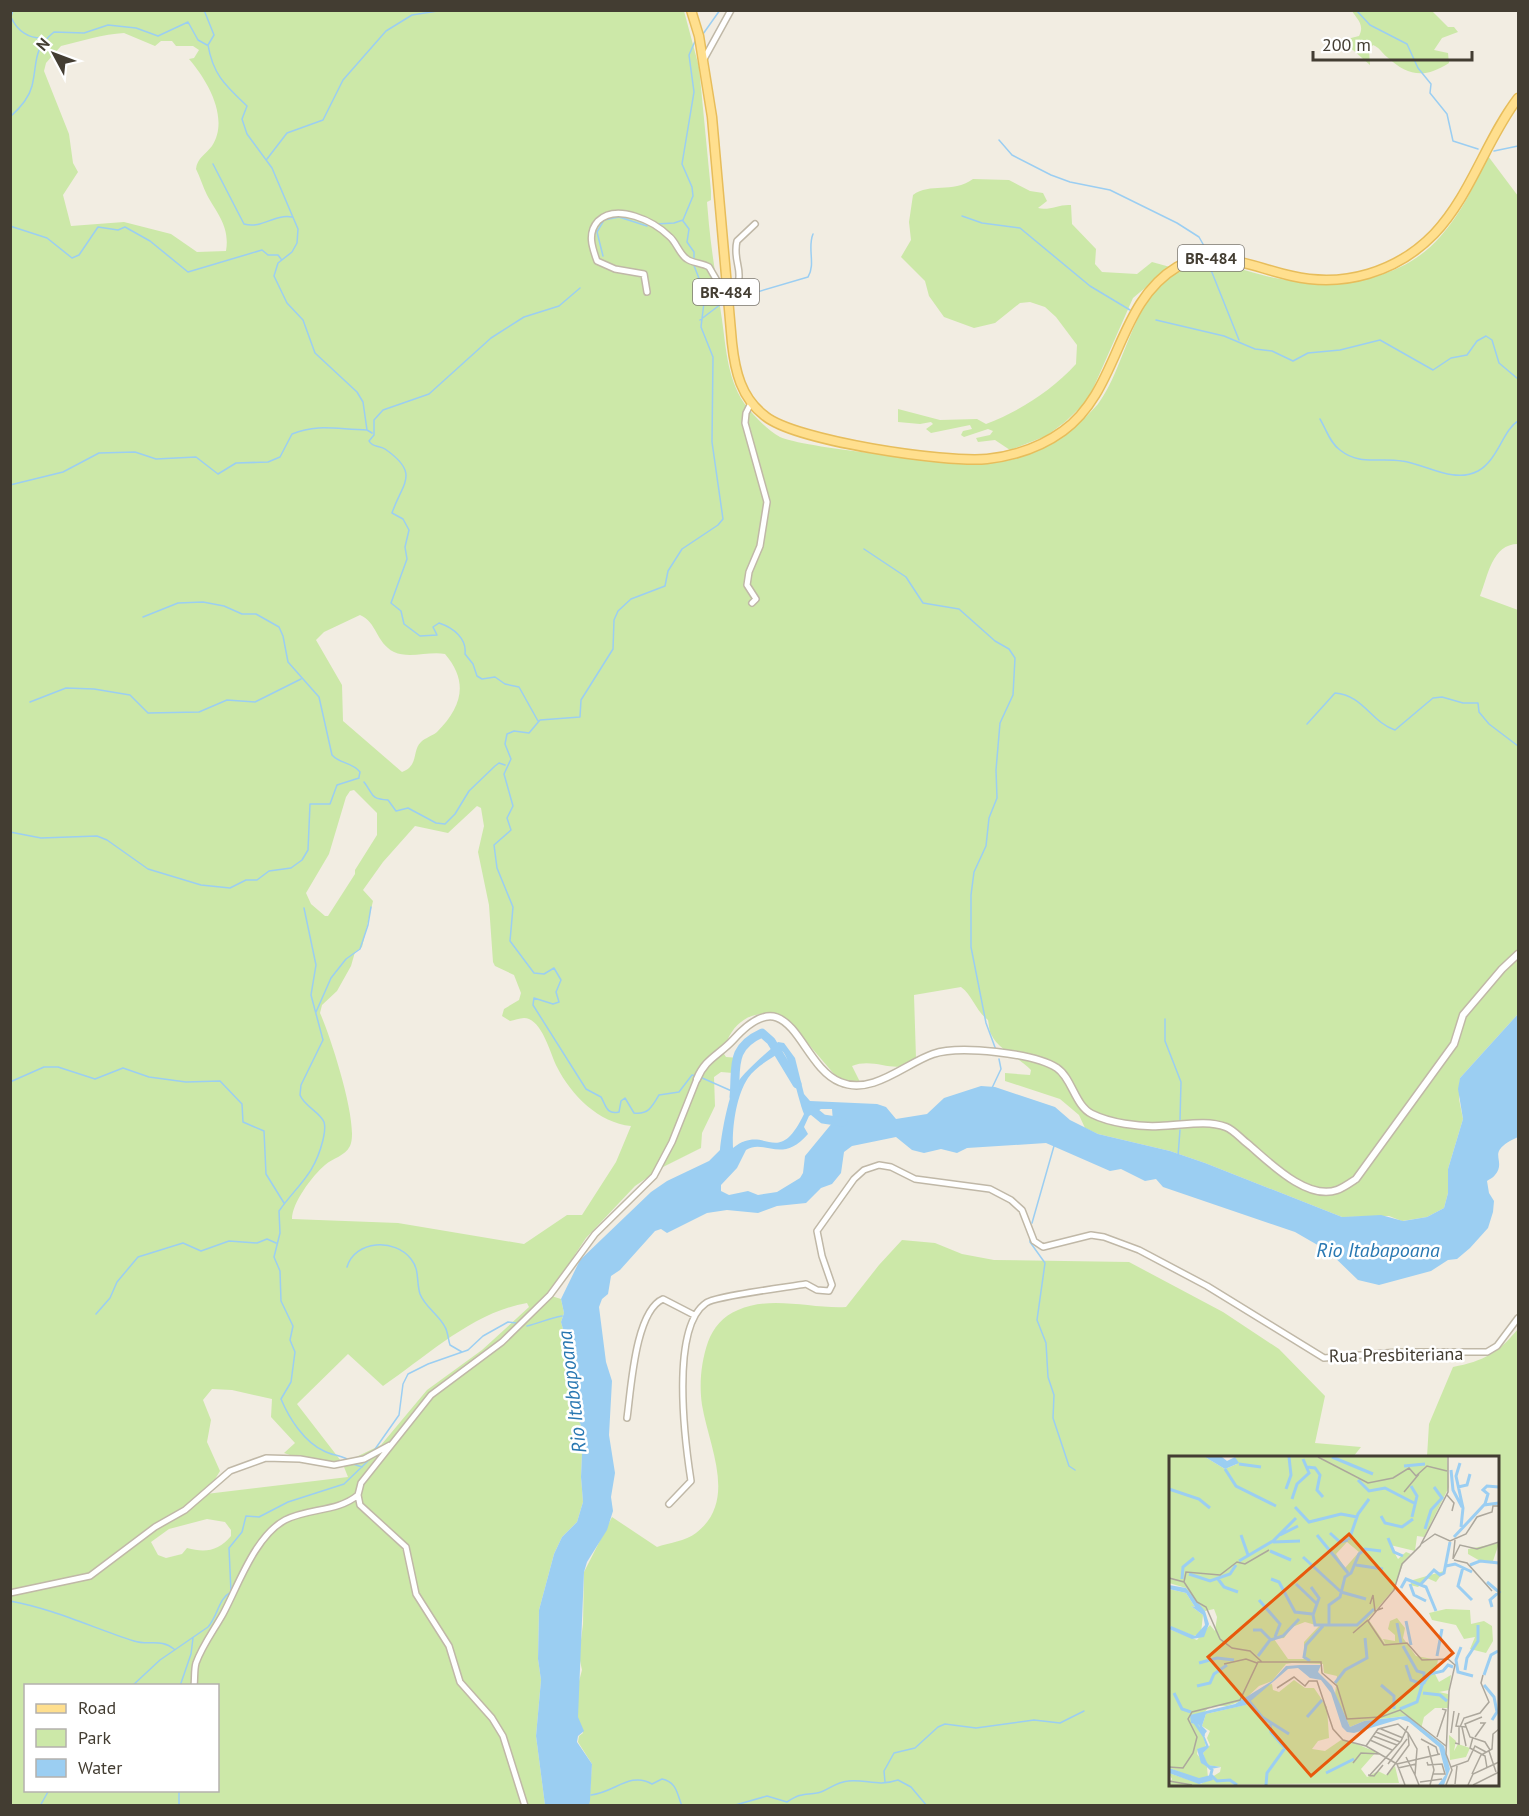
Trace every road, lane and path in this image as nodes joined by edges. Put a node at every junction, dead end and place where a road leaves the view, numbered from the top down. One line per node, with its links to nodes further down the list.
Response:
1 (691, 10): 3 (main road, BR-484)
2 (730, 10): 3 (street)
3 (704, 59): 7 (main road, BR-484)
4 (1518, 98): 8 (main road, BR-484)
5 (755, 224): 7 (street)
6 (647, 292): 7 (street)
7 (727, 298): 8 (main road, BR-484)
8 (751, 403): 9 (street)
9 (752, 603)
10 (1518, 954): 11 (street)
11 (698, 1076): 15 (street)
12 (694, 1315): 13 (street, Rua Presbiteriana); 14 (street); 17 (street)
13 (1518, 1318)
14 (627, 1418)
15 (391, 1444): 16 (street); 18 (street)
16 (358, 1496): 19 (street); 20 (street)
17 (669, 1504)
18 (10, 1593)
19 (195, 1684)
20 (525, 1806)

